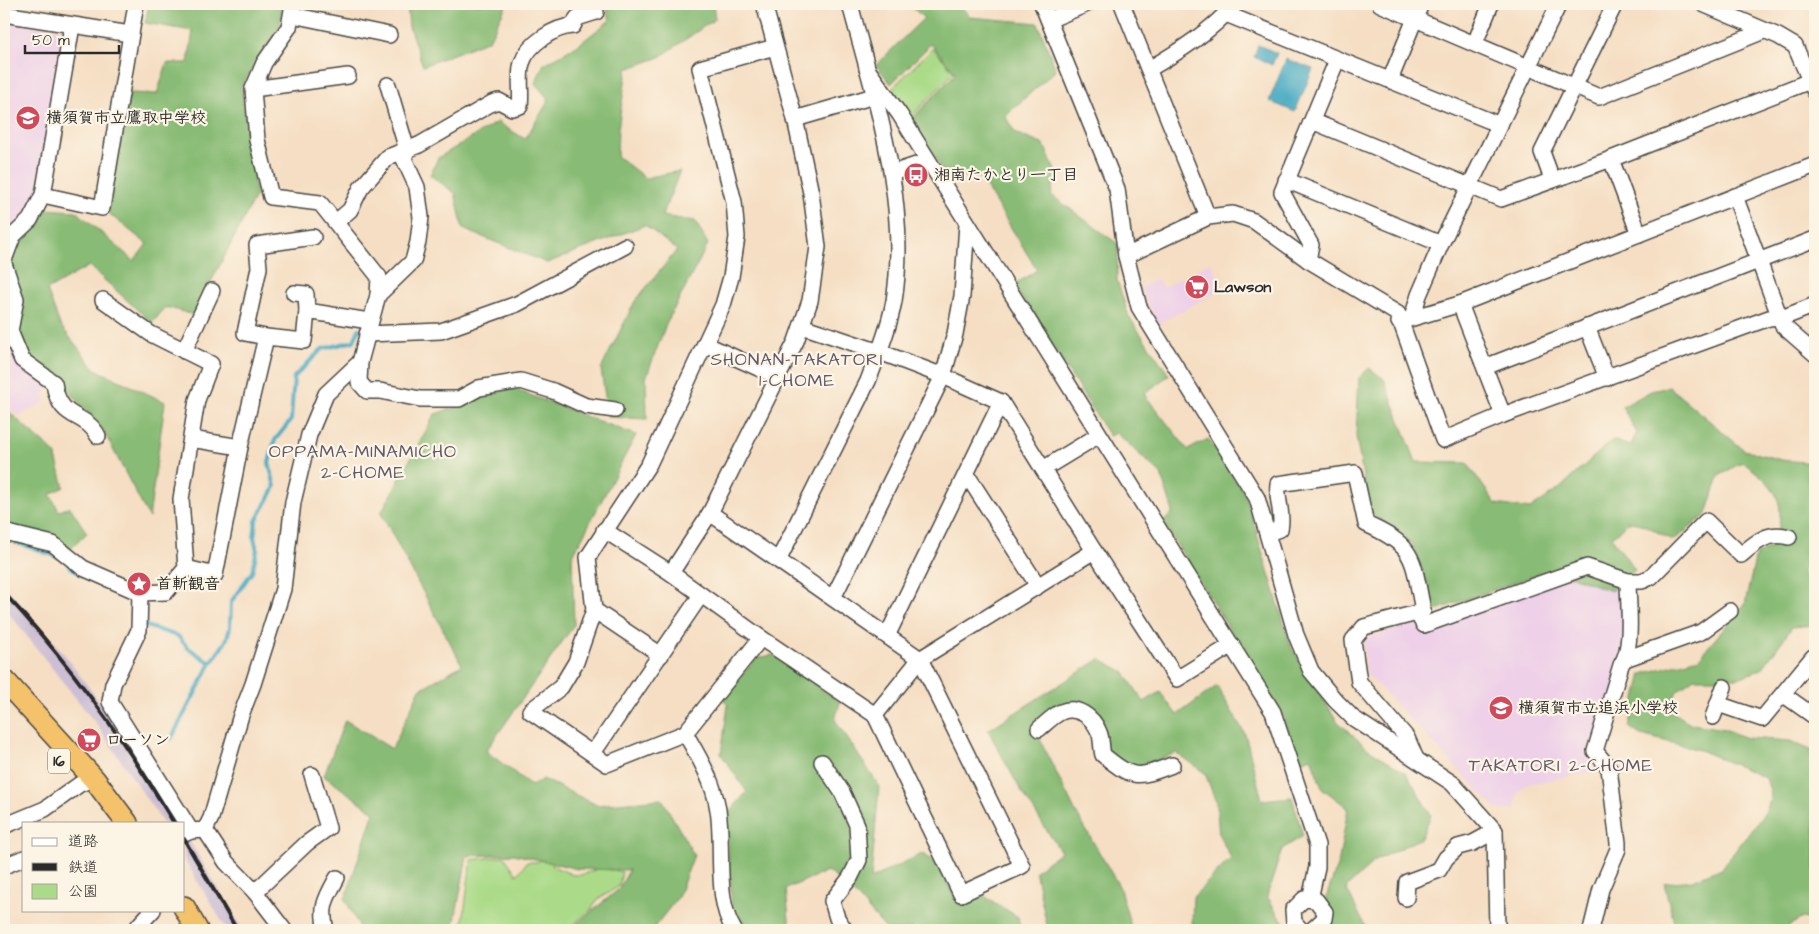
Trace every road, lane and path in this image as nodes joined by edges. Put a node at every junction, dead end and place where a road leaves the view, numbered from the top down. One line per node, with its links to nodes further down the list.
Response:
1 (136, 4): 21 (street)
2 (591, 4): 39 (street)
3 (764, 4): 24 (street)
4 (850, 4): 27 (street)
5 (1042, 4): 18 (street)
6 (1087, 4): 18 (street)
7 (1122, 4): 28 (street)
8 (1380, 4): 17 (street)
9 (1421, 4): 17 (street)
10 (1491, 4): 23 (street)
11 (1559, 4): 26 (street)
12 (1615, 4): 33 (street)
13 (1703, 4): 20 (street)
14 (292, 9): 22 (street); 34 (street)
15 (1231, 9): 25 (street); 28 (street)
16 (11, 11): 19 (street)
17 (1415, 19): 23 (street); 30 (street)
18 (1049, 20): 57 (street)
19 (72, 26): 21 (street); 47 (street)
20 (1764, 31): 31 (street); 33 (street)
21 (130, 34): 47 (street)
22 (389, 35)
23 (1475, 43): 26 (street)
24 (774, 47): 36 (street); 74 (street)
25 (1336, 60): 30 (street); 37 (street)
26 (1529, 66): 33 (street); 38 (street)
27 (867, 69): 35 (street); 41 (street)
28 (1149, 69): 49 (street)
29 (348, 76): 34 (street)
30 (1390, 80): 38 (street)
31 (1814, 84): 40 (street)
32 (388, 85): 39 (street)
33 (1575, 86): 44 (street)
34 (253, 88): 50 (street)
35 (874, 96): 36 (street); 43 (street)
36 (795, 119): 70 (street)
37 (1312, 121): 45 (street); 46 (street)
38 (1500, 126): 46 (street)
39 (407, 150): 50 (street); 63 (street)
40 (1611, 159): 44 (street); 52 (street)
41 (928, 161): 43 (street); 51 (street)
42 (1815, 165): 48 (street)
43 (892, 173): 76 (street)
44 (1552, 179): 46 (street)
45 (1286, 180): 55 (street); 58 (street)
46 (1471, 186): 55 (street)
47 (43, 196): 60 (street)
48 (1735, 196): 52 (street); 59 (street)
49 (1208, 217): 57 (street); 58 (street)
50 (336, 222): 63 (street)
51 (967, 224): 80 (street); 86 (street)
52 (1639, 234): 65 (street)
53 (313, 237): 73 (street)
54 (1815, 238): 59 (street)
55 (1441, 244): 69 (street)
56 (625, 246): 72 (street)
57 (1126, 256): 95 (street)
58 (1308, 260): 69 (street)
59 (1758, 261): 68 (street); 71 (street)
60 (4, 262): 87 (street)
61 (212, 291): 75 (street)
62 (294, 293): 67 (street)
63 (378, 295): 72 (street)
64 (103, 300): 75 (street)
65 (1460, 304): 69 (street); 79 (street)
66 (1815, 305): 68 (street)
67 (307, 311): 72 (street); 73 (street)
68 (1780, 316): 77 (street); 82 (street)
69 (1406, 320): 85 (street)
70 (802, 326): 76 (street); 81 (street)
71 (1587, 327): 79 (street); 82 (street)
72 (368, 328): 78 (street)
73 (266, 337): 89 (street)
74 (705, 344): 81 (street); 93 (street)
75 (184, 351): 88 (street)
76 (880, 352): 80 (street); 98 (street)
77 (1815, 354)
78 (360, 362): 84 (street); 133 (street)
79 (1485, 367): 85 (street)
80 (943, 376): 83 (street); 105 (street)
81 (778, 377): 92 (street)
82 (1607, 378): 85 (street)
83 (1001, 402): 90 (street); 91 (street)
84 (615, 410)
85 (1503, 415)
86 (1099, 435): 90 (street); 111 (street)
87 (98, 436)
88 (191, 439): 89 (street); 99 (street)
89 (240, 447): 99 (street)
90 (1043, 469): 97 (street)
91 (967, 475): 102 (street); 109 (street)
92 (710, 514): 98 (street); 100 (street)
93 (604, 530): 100 (street); 106 (street)
94 (4, 532): 103 (street)
95 (1267, 533): 108 (street); 125 (street)
96 (1789, 537): 101 (street)
97 (1094, 551): 102 (street); 111 (street)
98 (779, 560): 105 (street)
99 (186, 568): 103 (street)
100 (671, 573): 104 (street)
101 (1628, 581): 108 (street); 115 (street)
102 (1038, 586): 114 (street)
103 (140, 593): 133 (street)
104 (700, 595): 110 (street); 112 (street)
105 (833, 598): 109 (street)
106 (594, 610): 112 (street); 124 (street)
107 (1730, 611): 115 (street)
108 (1416, 613): 125 (street)
109 (887, 636): 114 (street)
110 (761, 638): 120 (street); 123 (street)
111 (1232, 645): 139 (street)
112 (661, 655): 124 (street)
113 (1815, 658): 118 (street)
114 (920, 659): 120 (street); 120 (street)
115 (1625, 660): 153 (street)
116 (4, 680): 129 (highway, 16)
117 (1724, 686): 118 (street)
118 (1784, 695): 121 (street)
119 (4, 700): 129 (highway, 16)
120 (875, 715)
121 (1815, 718)
122 (1039, 728): 127 (street)
123 (685, 733): 124 (street); 148 (street)
124 (593, 753)
125 (1416, 759): 132 (street)
126 (822, 762): 149 (street)
127 (1172, 765)
128 (312, 775): 137 (street)
129 (87, 782): 130 (highway, 16); 131 (street)
130 (117, 821)
131 (4, 826)
132 (1495, 831): 138 (street); 152 (street)
133 (193, 832): 137 (street)
134 (22, 859): 135 (street)
135 (4, 866)
136 (337, 878): 147 (street)
137 (255, 892): 146 (street)
138 (1406, 898)
139 (1310, 899): 150 (street); 151 (street)
140 (185, 909): 145 (highway)
141 (151, 912): 143 (street)
142 (174, 912): 144 (highway)
143 (140, 930)
144 (185, 930)
145 (197, 930)
146 (284, 930)
147 (326, 930)
148 (734, 930)
149 (845, 930)
150 (1301, 930)
151 (1312, 930)
152 (1497, 930)
153 (1591, 930)

